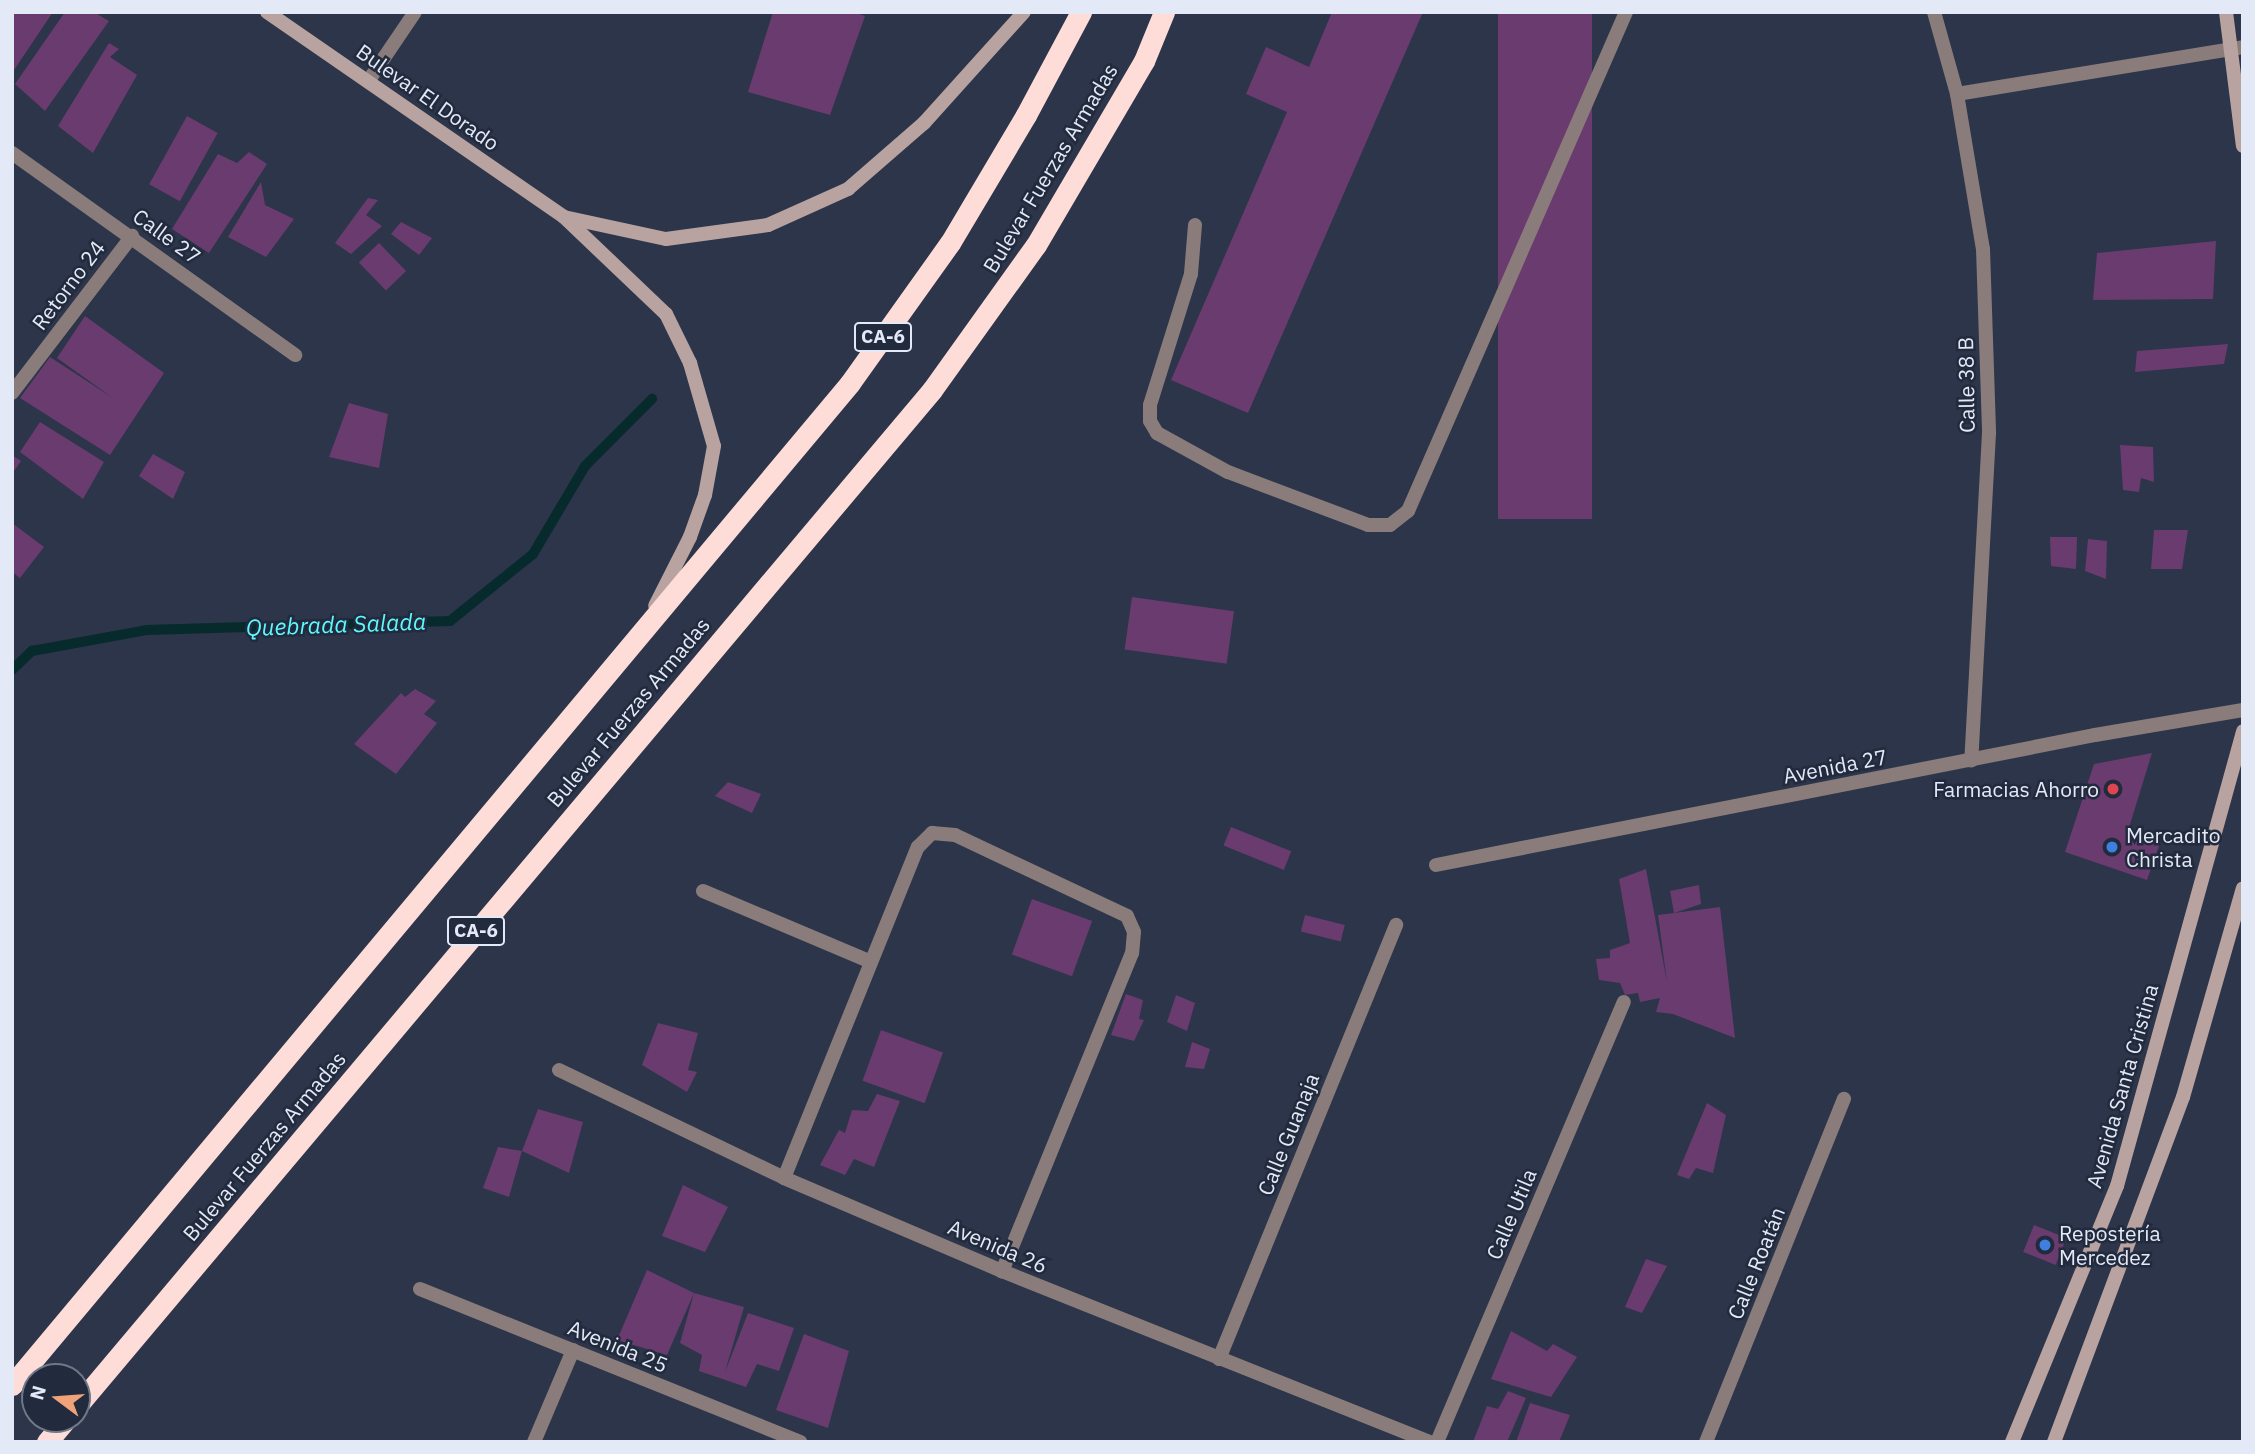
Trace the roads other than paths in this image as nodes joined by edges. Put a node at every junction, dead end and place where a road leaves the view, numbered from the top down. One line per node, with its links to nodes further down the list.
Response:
1 (267, 12): 10 (street, Bulevar El Dorado)
2 (415, 12): 10 (street)
3 (1024, 12): 14 (street, Bulevar El Dorado)
4 (1081, 12): 19 (highway, Bulevar Fuerzas Armadas / CA-6)
5 (1164, 12): 37 (highway, Bulevar Fuerzas Armadas / CA-6)
6 (1626, 12): 15 (street)
7 (1934, 12): 11 (street, Calle 38 B)
8 (2226, 12): 9 (street)
9 (2238, 48): 11 (street); 12 (street)
10 (369, 80): 14 (street, Bulevar El Dorado)
11 (1957, 94): 22 (street, Calle 38 B)
12 (2243, 146)
13 (12, 153): 16 (street, Calle 27)
14 (564, 217): 19 (street, Bulevar El Dorado)
15 (1195, 225)
16 (132, 236): 17 (street, Calle 27); 18 (street, Retorno 24)
17 (295, 355)
18 (12, 393)
19 (642, 632): 36 (highway, Bulevar Fuerzas Armadas / CA-6)
20 (2243, 710): 22 (street, Avenida 27)
21 (2243, 731): 45 (street, Avenida Santa Cristina)
22 (1970, 761): 23 (street, Avenida 27)
23 (1436, 865)
24 (2243, 888): 46 (street)
25 (704, 891): 27 (street)
26 (1396, 925): 35 (street, Calle Guanaja)
27 (871, 962): 31 (street); 32 (street)
28 (1624, 1002): 43 (street, Calle Utila)
29 (559, 1070): 31 (street, Avenida 26)
30 (1844, 1099): 44 (street, Calle Roatán)
31 (784, 1178): 32 (street, Avenida 26)
32 (1002, 1271): 35 (street, Avenida 26)
33 (420, 1289): 34 (street, Avenida 25)
34 (573, 1350): 39 (street); 40 (street, Avenida 25)
35 (1219, 1359): 38 (street, Avenida 26)
36 (12, 1385)
37 (91, 1389)
38 (1390, 1427): 41 (street); 42 (street, Avenida 26)
39 (534, 1442)
40 (800, 1442)
41 (1384, 1442)
42 (1429, 1442)
43 (1437, 1442)
44 (1706, 1442)
45 (2012, 1442)
46 (2053, 1442)

